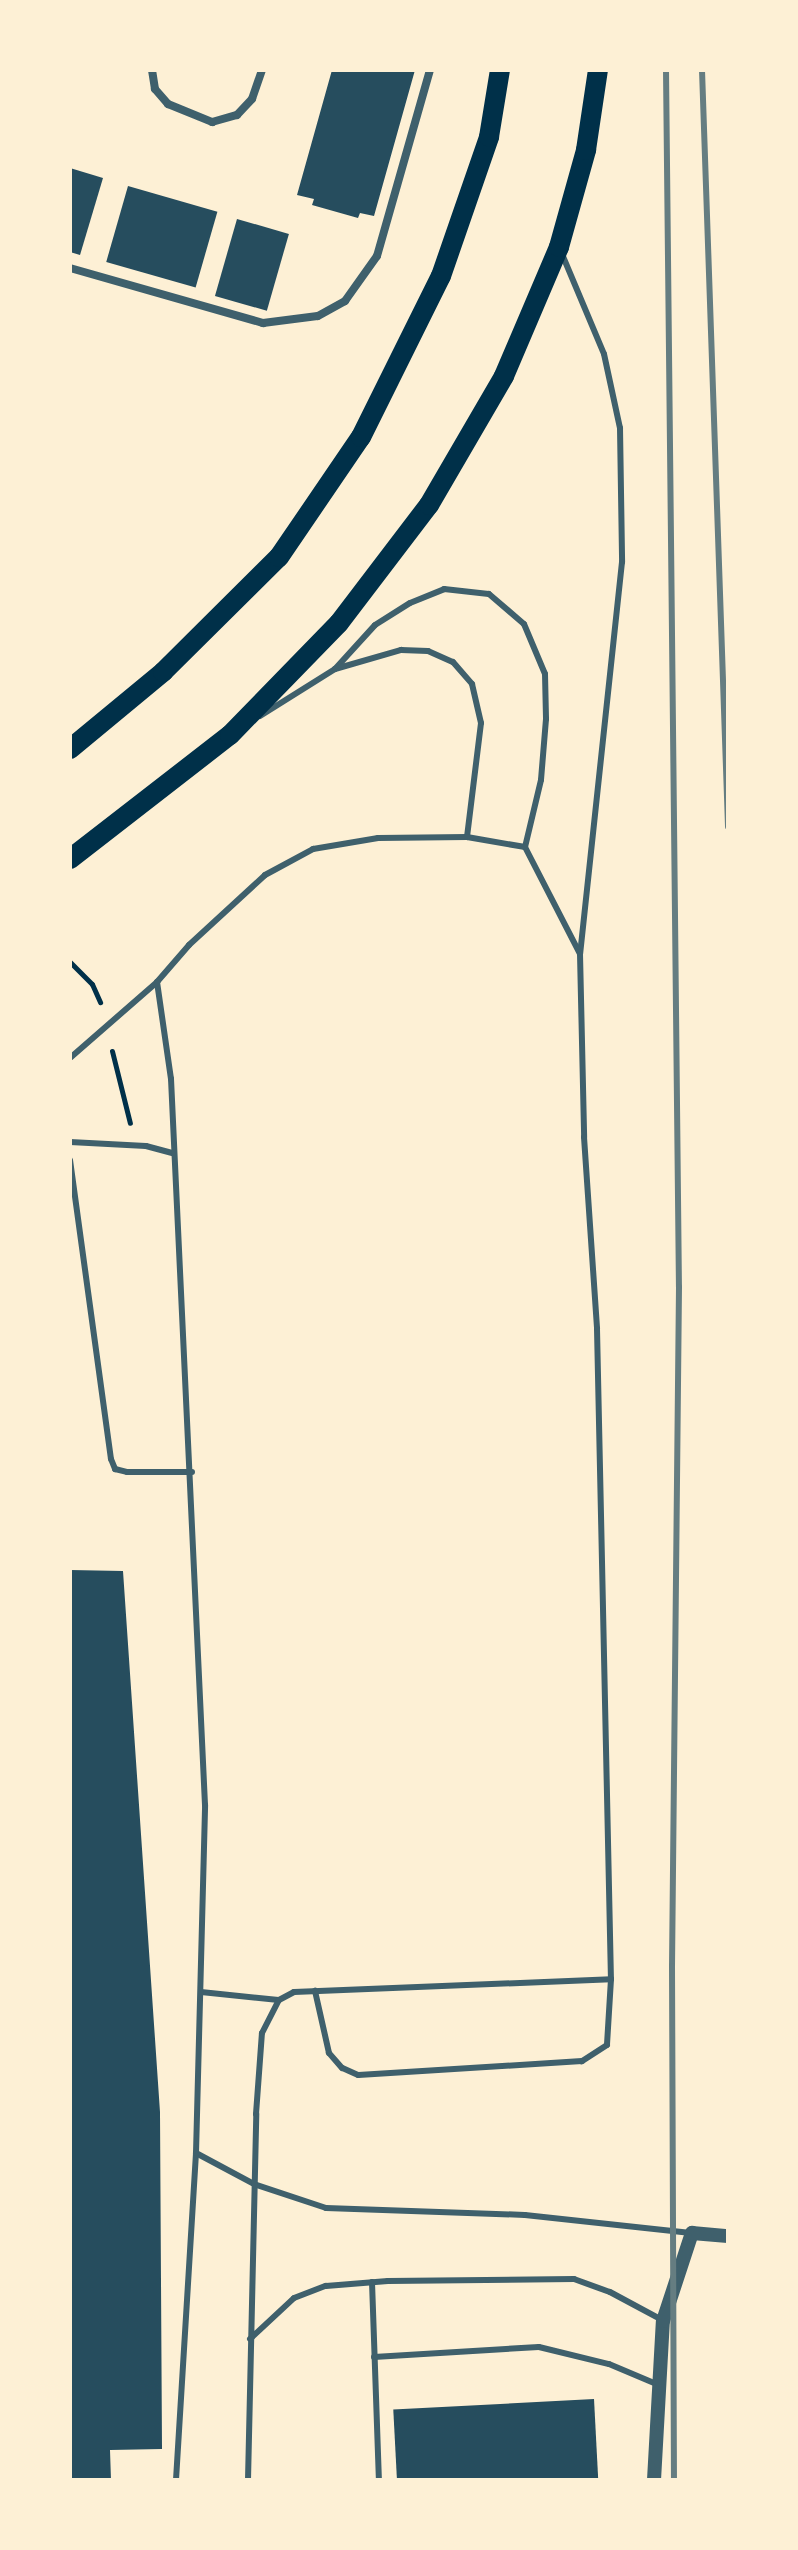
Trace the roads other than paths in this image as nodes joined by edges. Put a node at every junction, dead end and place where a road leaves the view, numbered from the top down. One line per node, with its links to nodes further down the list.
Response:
1 (152, 70): 2 (street)
2 (262, 70)
3 (430, 70): 7 (street)
4 (500, 70): 10 (main road)
5 (598, 70): 6 (main road)
6 (559, 247): 9 (main road); 14 (lane)
7 (70, 268)
8 (335, 669): 9 (lane); 11 (lane); 12 (lane)
9 (230, 735): 13 (main road)
10 (70, 749)
11 (467, 837): 12 (lane); 15 (lane)
12 (525, 847): 14 (lane)
13 (70, 859)
14 (580, 954): 21 (lane)
15 (157, 982): 16 (lane); 18 (lane)
16 (70, 1058)
17 (70, 1142): 18 (lane)
18 (173, 1153): 20 (lane)
19 (70, 1160): 20 (lane)
20 (192, 1472): 23 (lane)
21 (611, 1979): 22 (lane); 22 (lane)
22 (315, 1991): 24 (lane)
23 (201, 1992): 24 (lane); 25 (lane)
24 (279, 2000): 26 (lane)
25 (196, 2153): 26 (lane); 34 (lane)
26 (254, 2184): 27 (lane); 31 (lane)
27 (692, 2233): 28 (street); 30 (street)
28 (728, 2236)
29 (372, 2282): 30 (lane); 31 (lane); 32 (lane)
30 (663, 2321): 33 (street)
31 (250, 2339): 35 (lane)
32 (374, 2357): 33 (lane); 36 (lane)
33 (659, 2385): 37 (street)
34 (176, 2480)
35 (248, 2480)
36 (379, 2480)
37 (654, 2480)

